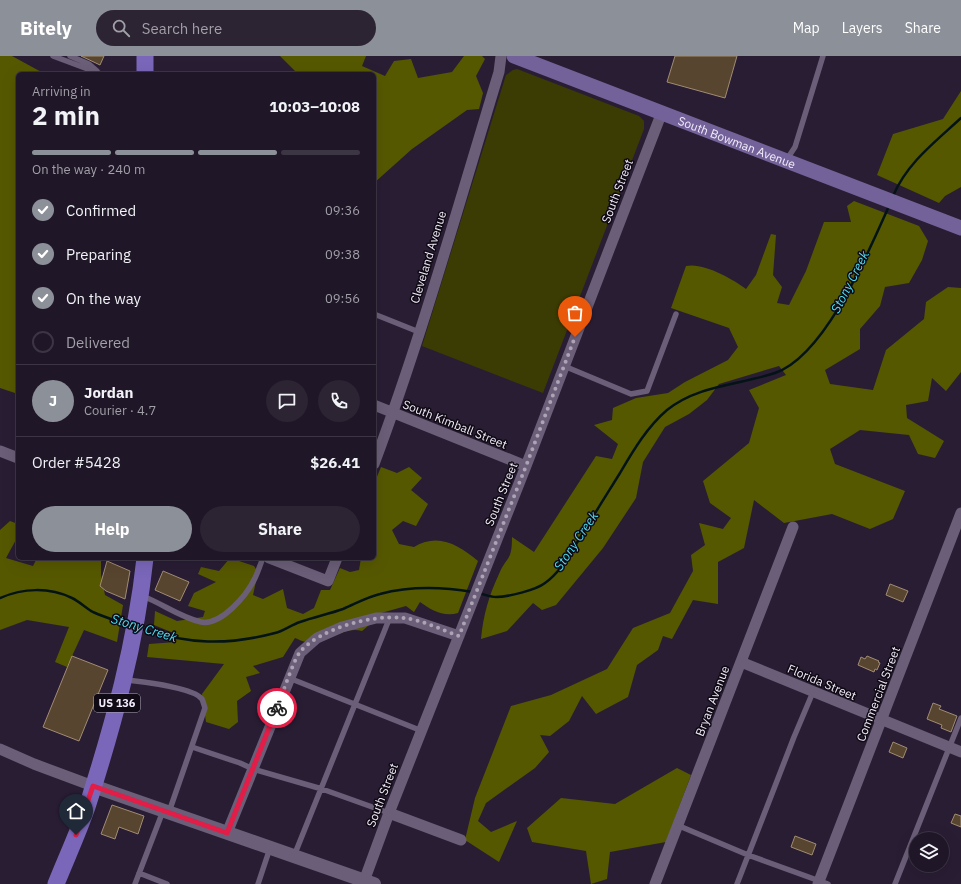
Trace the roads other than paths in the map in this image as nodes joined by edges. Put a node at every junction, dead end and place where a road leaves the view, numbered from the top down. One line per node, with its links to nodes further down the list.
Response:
1 (53, 56): 7 (lane)
2 (70, 56): 8 (lane)
3 (144, 56): 9 (main road)
4 (501, 56): 15 (street, Cleveland Avenue)
5 (514, 56): 10 (main road, South Bowman Avenue)
6 (823, 56): 11 (lane)
7 (95, 72)
8 (98, 72)
9 (145, 72)
10 (662, 112): 11 (main road, South Bowman Avenue); 16 (street, South Street)
11 (787, 160): 12 (main road, South Bowman Avenue)
12 (961, 228)
13 (676, 314): 16 (lane)
14 (376, 315): 15 (lane)
15 (419, 332): 18 (street, Cleveland Avenue)
16 (564, 366): 22 (street, South Street)
17 (376, 406): 18 (street, South Kimball Street)
18 (393, 413): 21 (street, Cleveland Avenue); 22 (street, South Kimball Street)
19 (0, 451): 20 (street)
20 (16, 457)
21 (376, 459)
22 (526, 466): 31 (street, South Street)
23 (961, 513): 38 (street, Commercial Street)
24 (793, 527): 32 (street, Bryan Avenue)
25 (145, 560): 29 (main road, US 136)
26 (262, 560): 29 (lane)
27 (274, 560): 28 (street)
28 (336, 560)
29 (138, 602): 34 (main road, US 136)
30 (390, 617): 31 (street); 33 (street); 36 (lane)
31 (459, 636): 39 (street, South Street)
32 (741, 662): 35 (street, Florida Street); 49 (street, Bryan Avenue)
33 (289, 678): 36 (lane); 44 (street)
34 (124, 680): 40 (lane); 45 (main road, US 136)
35 (813, 692): 38 (street, Florida Street); 53 (lane)
36 (356, 703): 39 (lane); 46 (lane)
37 (961, 718): 41 (lane)
38 (882, 720): 41 (street, Florida Street); 57 (street, Commercial Street)
39 (422, 731): 48 (street, South Street)
40 (192, 747): 44 (lane); 47 (lane)
41 (949, 747): 43 (street, Florida Street); 64 (lane)
42 (0, 749): 45 (street)
43 (961, 752)
44 (253, 769): 46 (lane); 50 (street)
45 (93, 786): 47 (street); 58 (main road, US 136)
46 (322, 789): 48 (lane); 54 (lane)
47 (166, 812): 50 (street); 55 (lane)
48 (389, 813): 51 (street); 56 (street, South Street)
49 (677, 825): 53 (lane); 62 (street, Bryan Avenue)
50 (227, 833): 52 (street)
51 (461, 840)
52 (270, 848): 54 (street); 61 (lane)
53 (748, 855): 57 (lane); 63 (lane)
54 (294, 856): 56 (street)
55 (139, 873): 59 (lane); 60 (lane)
56 (367, 883)
57 (822, 883)
58 (56, 884)
59 (135, 884)
60 (168, 884)
61 (258, 884)
62 (655, 884)
63 (737, 884)
64 (895, 884)

